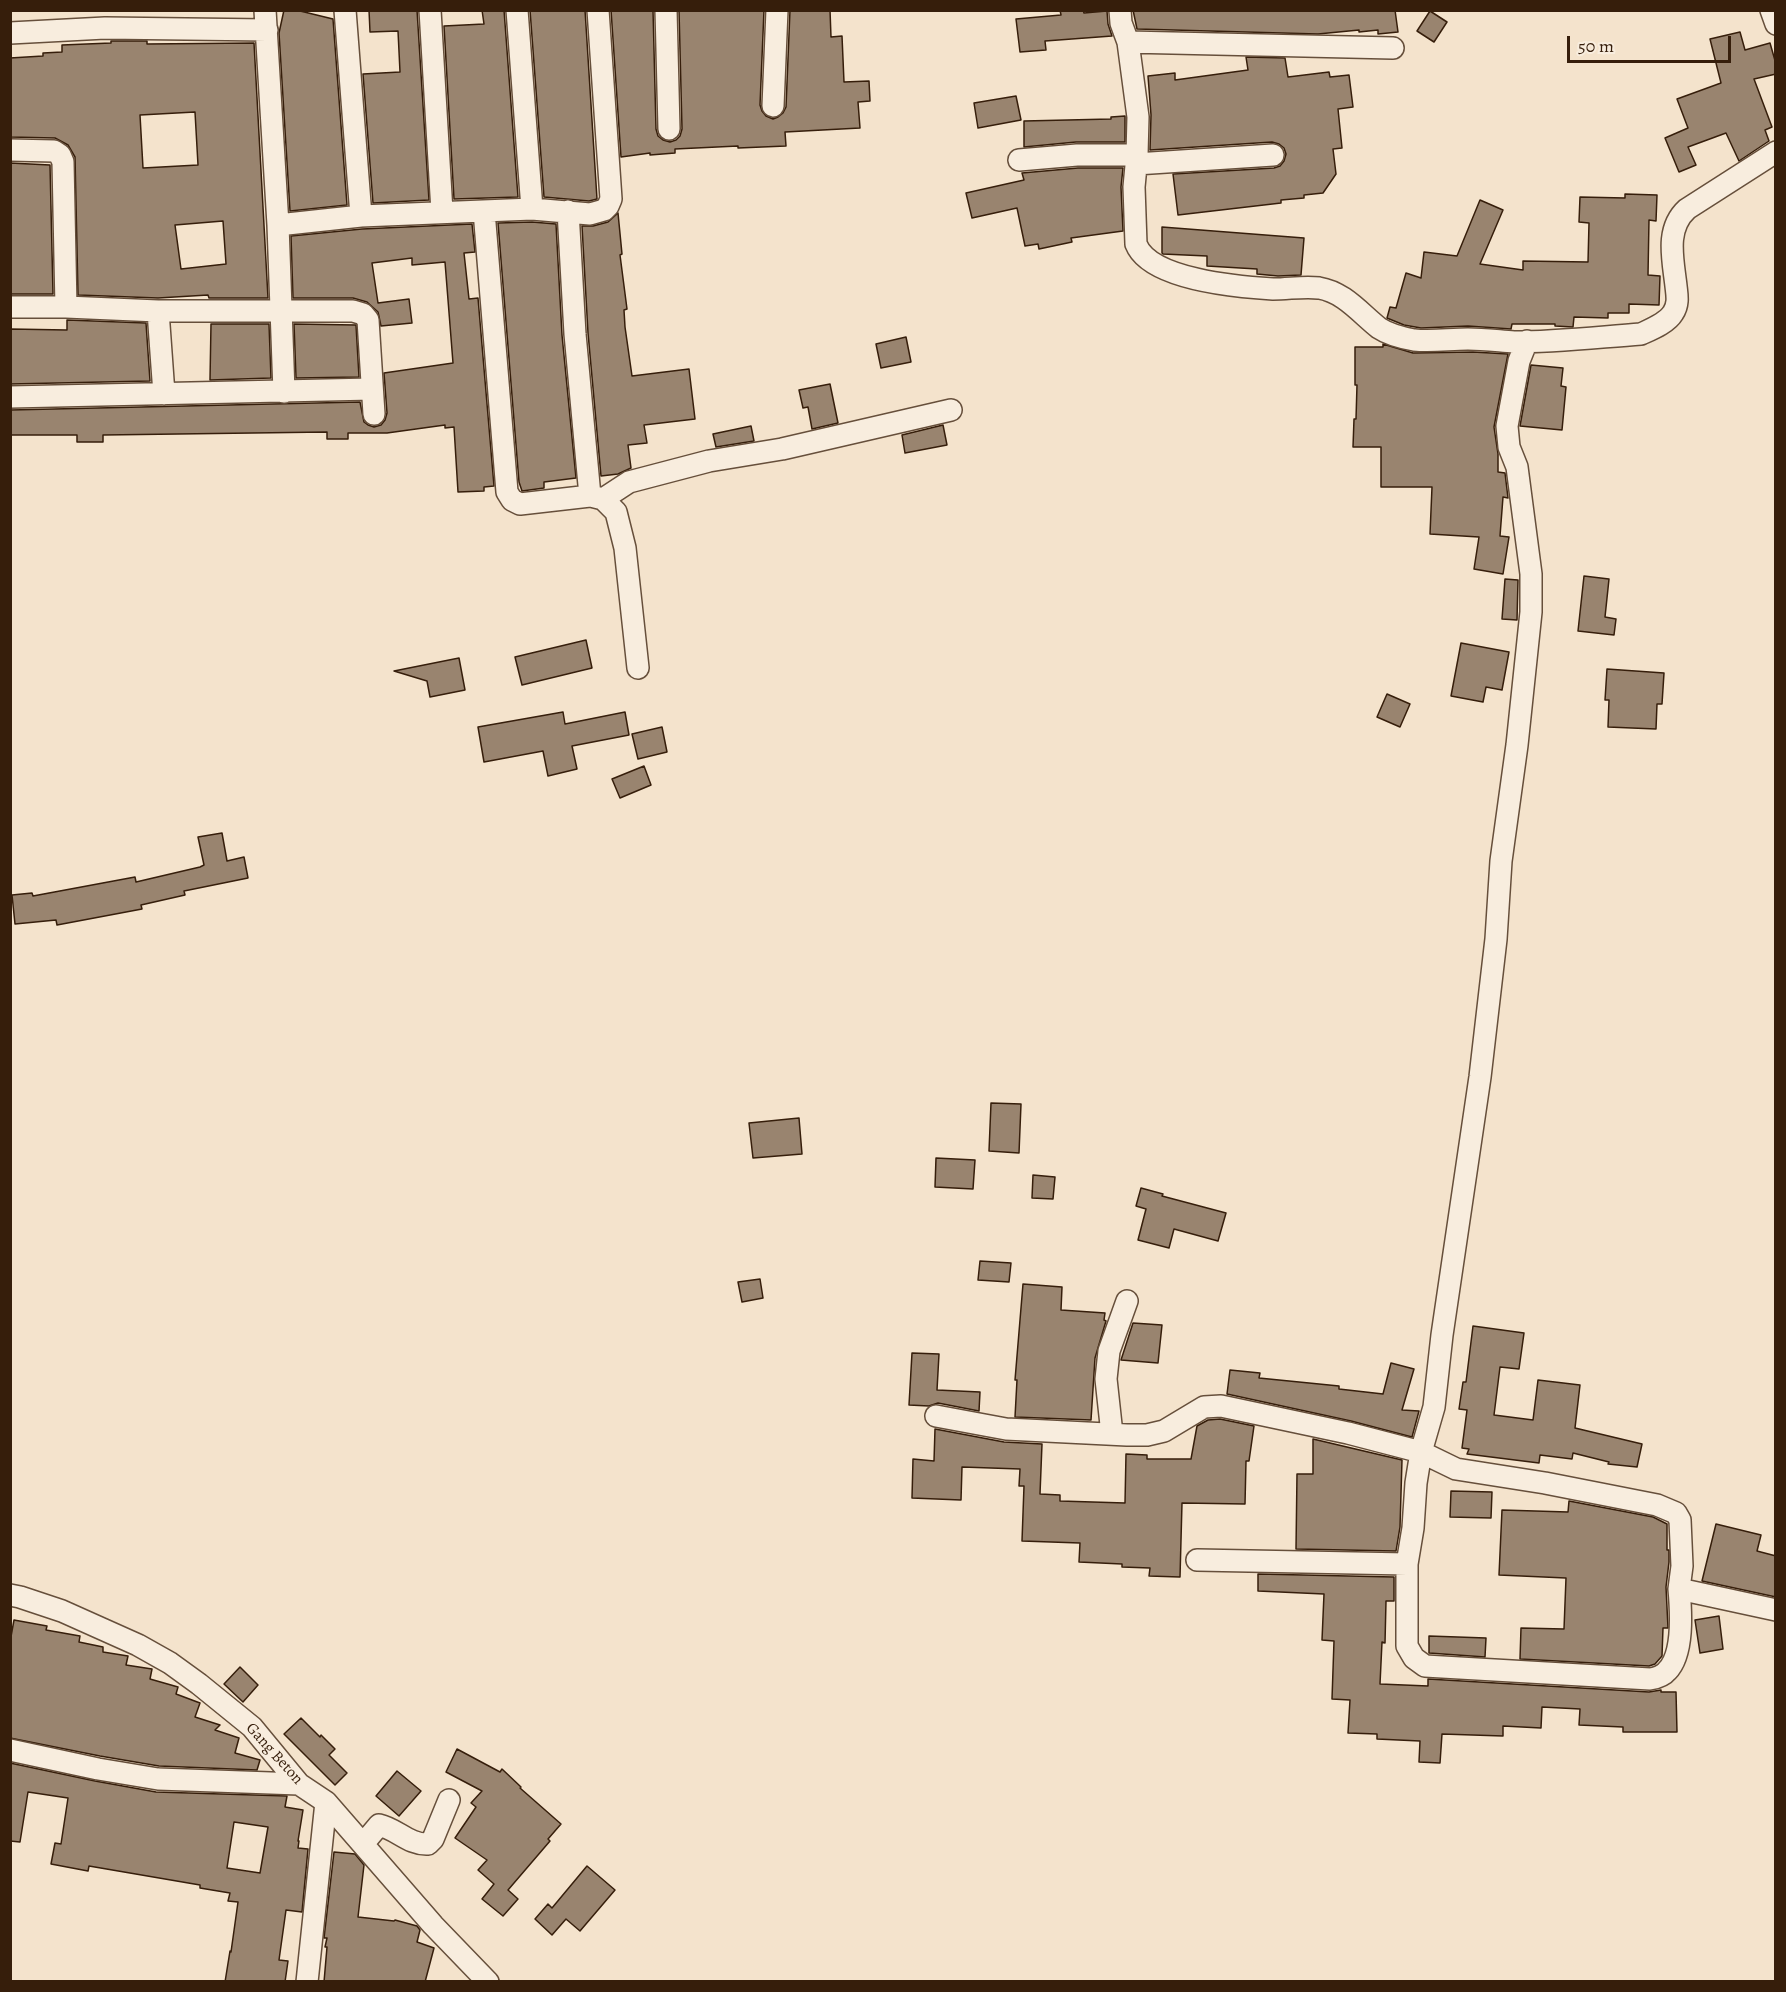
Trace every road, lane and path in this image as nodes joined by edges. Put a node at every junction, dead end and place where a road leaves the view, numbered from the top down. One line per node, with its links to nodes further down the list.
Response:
1 (345, 10): 25 (street)
2 (430, 10): 24 (street)
3 (517, 10): 21 (street)
4 (598, 10): 23 (street)
5 (666, 10): 15 (street)
6 (777, 10): 14 (street)
7 (1120, 10): 12 (street)
8 (1771, 10): 10 (street)
9 (266, 20): 11 (street); 26 (street)
10 (1776, 24)
11 (10, 33)
12 (1128, 42): 13 (street); 20 (street)
13 (1393, 48)
14 (773, 106)
15 (669, 129)
16 (10, 150): 28 (street)
17 (1776, 152): 31 (street)
18 (1273, 155): 20 (street)
19 (1019, 160): 20 (street)
20 (1137, 160): 31 (street)
21 (532, 209): 22 (street); 23 (street)
22 (484, 211): 24 (street); 38 (street)
23 (568, 211): 38 (street)
24 (442, 212): 25 (street)
25 (361, 216): 26 (street)
26 (278, 225): 29 (street)
27 (10, 307): 28 (street)
28 (66, 307): 30 (street)
29 (281, 310): 30 (street); 32 (street); 33 (street)
30 (158, 311): 34 (street)
31 (1527, 341): 43 (street)
32 (372, 389): 33 (street); 37 (street)
33 (284, 392): 34 (street)
34 (164, 394): 35 (street)
35 (10, 397)
36 (951, 410): 38 (street)
37 (374, 414)
38 (596, 498): 39 (street)
39 (638, 668)
40 (1127, 1301): 42 (street)
41 (936, 1416): 42 (street)
42 (1112, 1434): 43 (street)
43 (1421, 1452): 45 (street); 46 (street)
44 (1197, 1560): 45 (street)
45 (1407, 1564): 46 (street)
46 (1679, 1589): 48 (street)
47 (10, 1595): 50 (street, Gang Beton)
48 (1776, 1610)
49 (10, 1750): 50 (street)
50 (299, 1784): 52 (street, Gang Beton)
51 (449, 1800): 53 (street)
52 (326, 1803): 53 (street, Gang Beton); 54 (street)
53 (370, 1835): 55 (street, Gang Beton)
54 (307, 1982)
55 (488, 1982)

